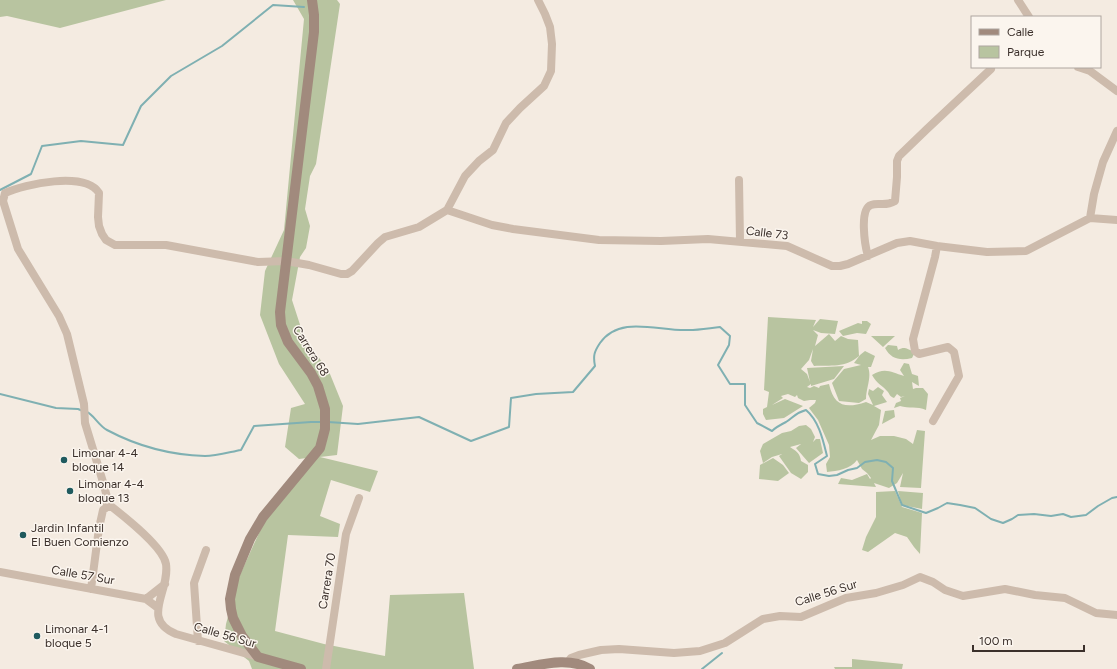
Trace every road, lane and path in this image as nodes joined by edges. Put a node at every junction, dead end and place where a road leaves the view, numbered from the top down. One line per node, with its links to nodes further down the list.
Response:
1 (312, 0): 16 (street, Carrera 68)
2 (538, 0): 10 (street)
3 (1018, 0): 4 (street)
4 (1028, 16)
5 (1081, 68): 7 (street)
6 (991, 69): 15 (street)
7 (1117, 91)
8 (1117, 131): 11 (street)
9 (739, 180): 13 (street)
10 (447, 210): 13 (street, Calle 73); 16 (street)
11 (1090, 218): 12 (street); 14 (street, Calle 73)
12 (1117, 220)
13 (740, 241): 15 (street, Calle 73)
14 (937, 246): 15 (street, Calle 73); 17 (street)
15 (868, 256)
16 (286, 261): 19 (street); 28 (street, Carrera 68)
17 (933, 421)
18 (359, 498): 31 (street, Carrera 70)
19 (108, 507): 22 (street); 23 (street)
20 (206, 550): 27 (street)
21 (0, 572): 23 (street, Calle 57 Sur)
22 (165, 584): 24 (street); 25 (street)
23 (91, 589): 24 (street, Calle 57 Sur)
24 (146, 598): 25 (street)
25 (158, 608): 27 (street, Calle 56 Sur)
26 (1117, 615): 29 (street, Calle 56 Sur)
27 (198, 641): 28 (street, Calle 56 Sur)
28 (258, 658): 30 (street, Calle 56 Sur)
29 (568, 662): 32 (street, Calle 56 Sur); 33 (street)
30 (301, 669)
31 (326, 669)
32 (517, 669)
33 (590, 669)

